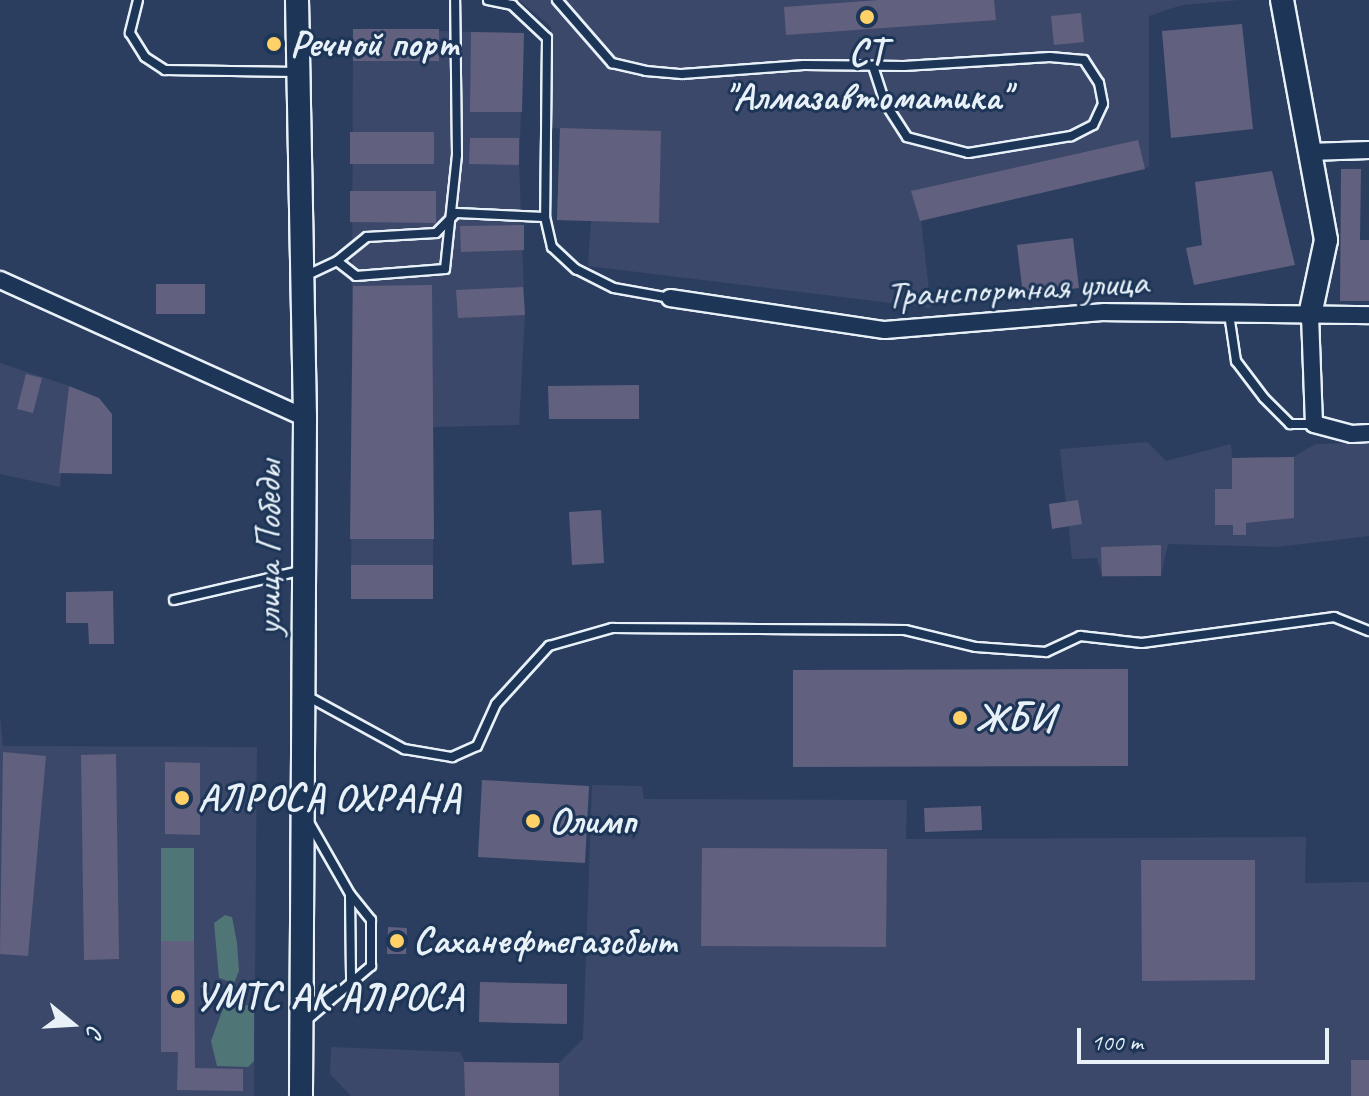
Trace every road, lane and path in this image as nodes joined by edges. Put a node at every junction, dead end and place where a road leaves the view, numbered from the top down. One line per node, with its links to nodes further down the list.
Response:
1 (138, 0): 8 (lane)
2 (297, 0): 8 (main road, улица Победы)
3 (455, 0): 12 (lane)
4 (488, 0): 11 (lane)
5 (557, 0): 7 (lane)
6 (1282, 0): 10 (main road)
7 (873, 66): 7 (lane)
8 (297, 72): 14 (main road, улица Победы)
9 (1369, 150): 10 (street)
10 (1309, 152): 18 (main road)
11 (545, 217): 12 (lane); 16 (lane)
12 (450, 222): 13 (lane); 13 (lane)
13 (337, 261): 14 (lane)
14 (299, 279): 20 (main road, улица Победы)
15 (0, 280): 20 (street)
16 (670, 298): 17 (street, Транспортная улица)
17 (1229, 314): 18 (street, Транспортная улица); 21 (lane)
18 (1310, 315): 19 (street, Транспортная улица); 21 (street)
19 (1369, 315)
20 (305, 418): 23 (main road, улица Победы)
21 (1314, 424): 22 (street)
22 (1369, 433)
23 (304, 570): 24 (lane); 26 (main road, улица Победы)
24 (174, 600)
25 (1369, 631): 26 (lane)
26 (304, 693): 27 (main road, улица Победы)
27 (303, 811): 28 (lane); 30 (main road, улица Победы)
28 (350, 894): 29 (lane); 29 (lane)
29 (351, 982): 30 (lane)
30 (302, 1024): 31 (main road, улица Победы)
31 (301, 1096)

